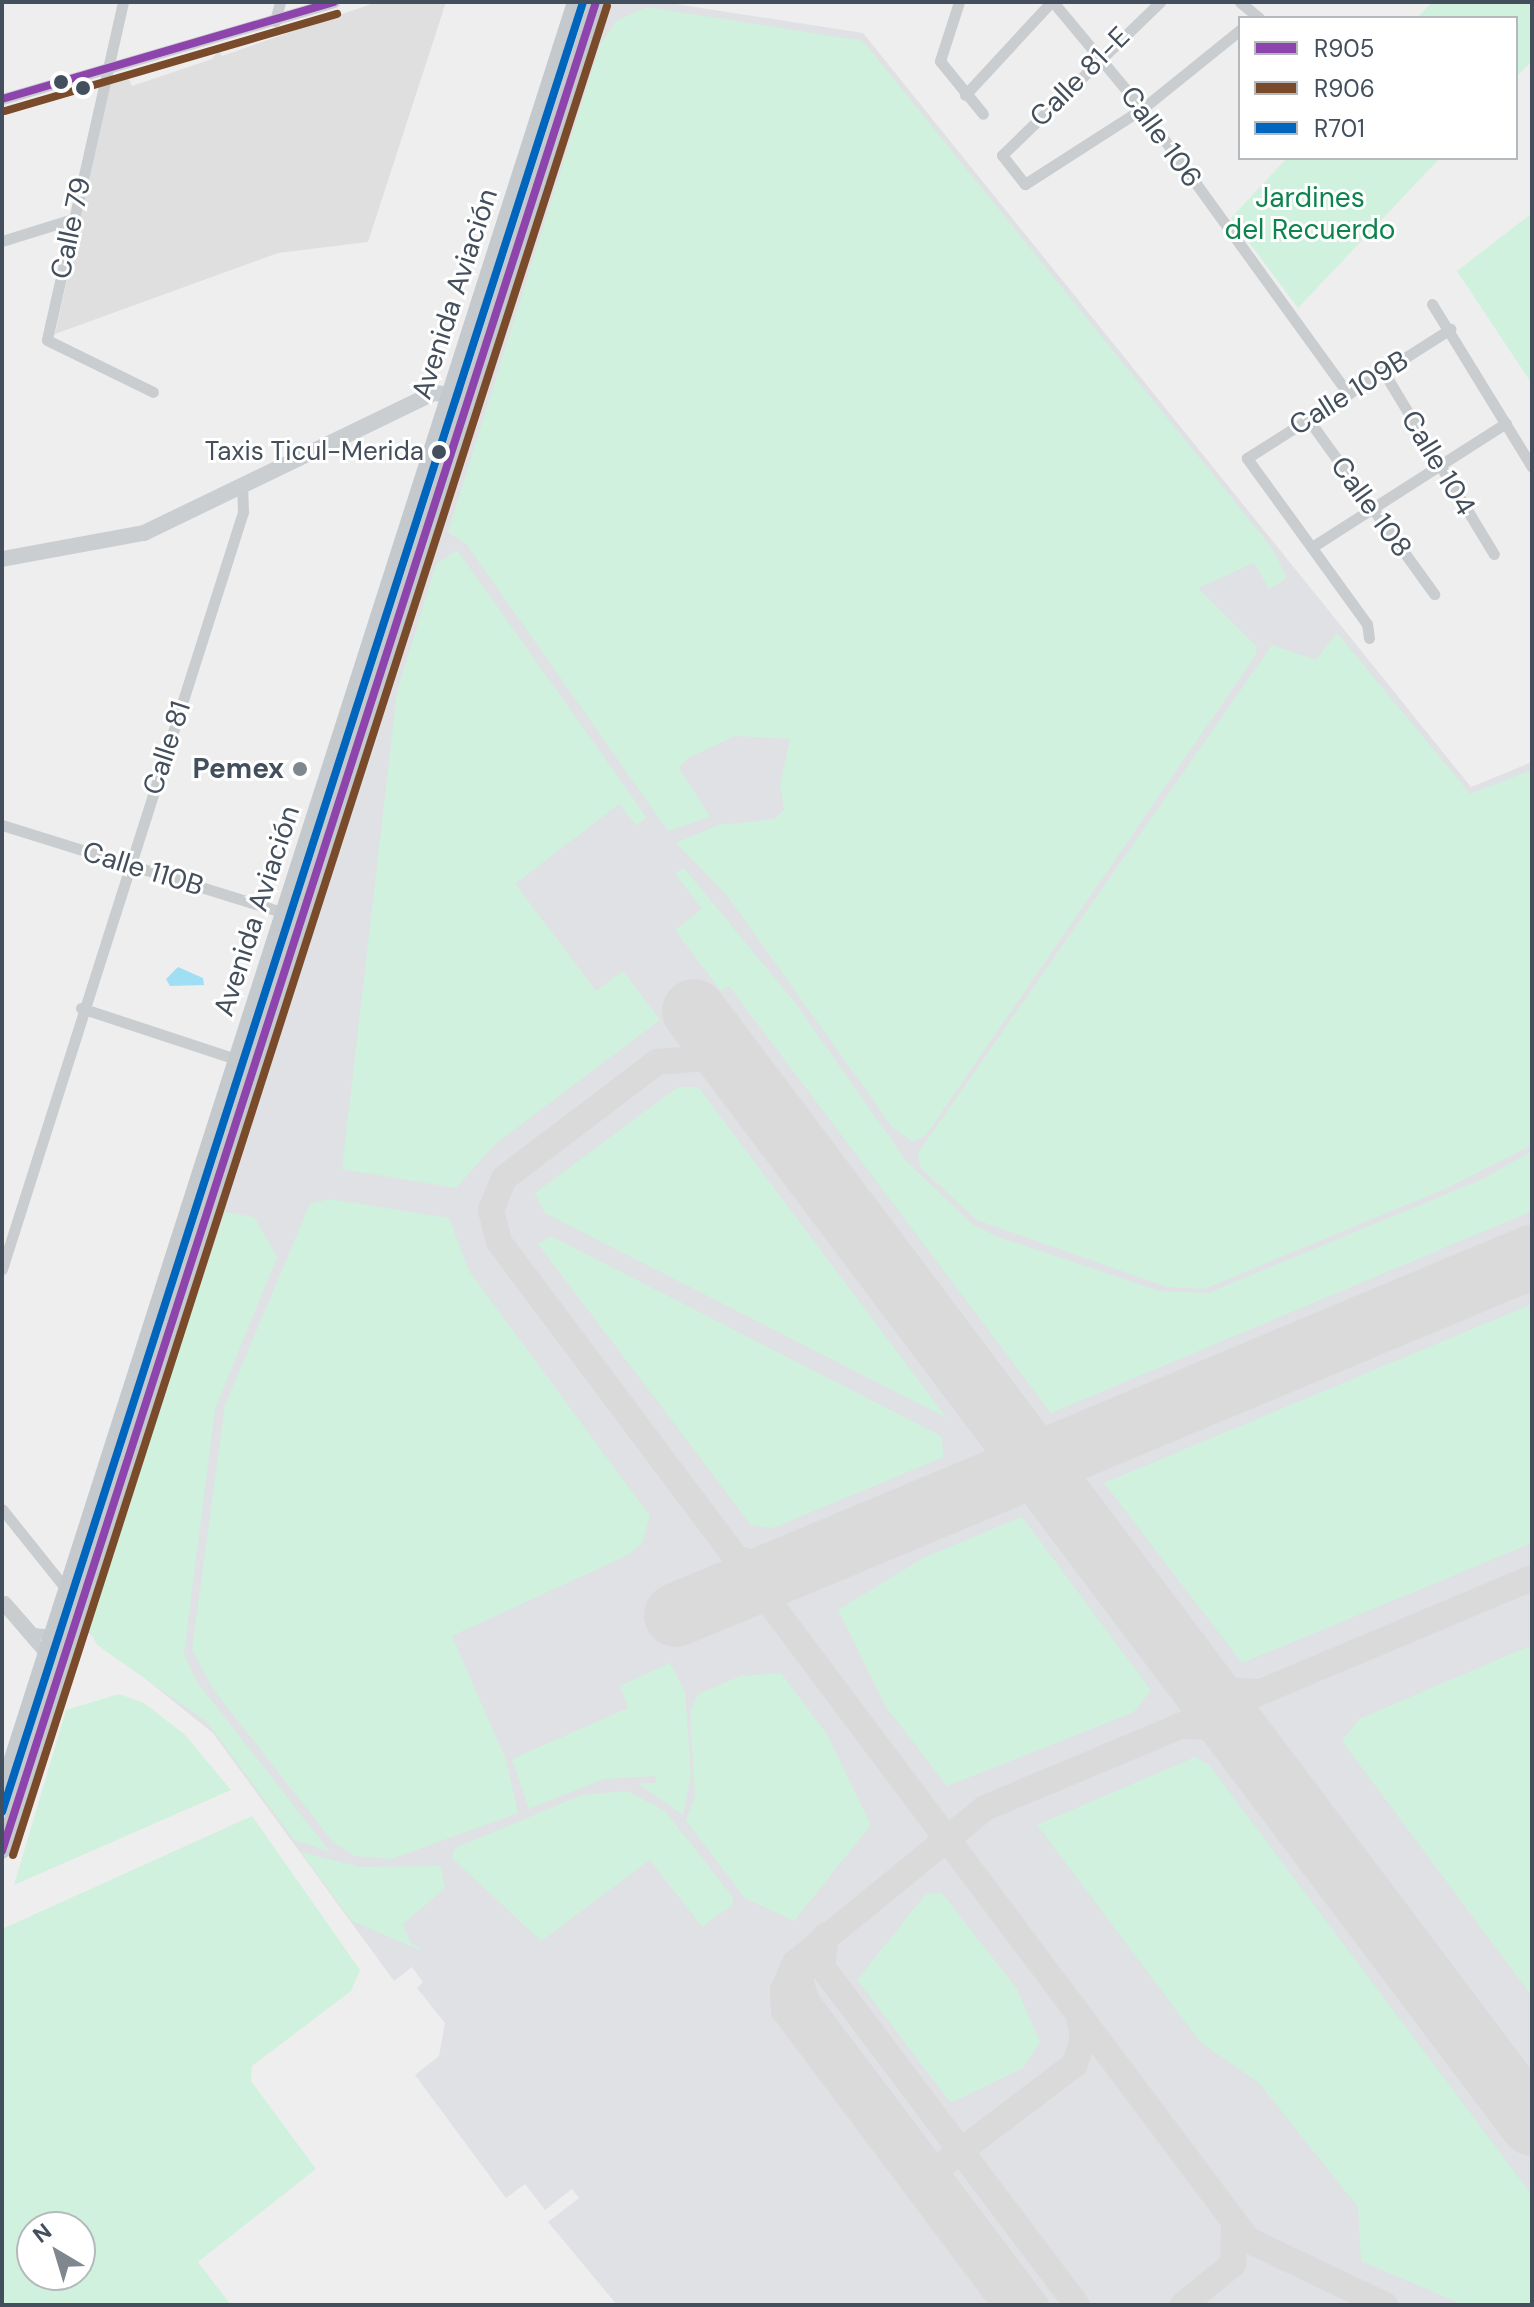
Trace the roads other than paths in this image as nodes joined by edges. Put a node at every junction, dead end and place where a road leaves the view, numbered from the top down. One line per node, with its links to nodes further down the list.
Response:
1 (123, 2): 14 (street, Calle 79)
2 (280, 2): 11 (street)
3 (334, 2): 11 (street)
4 (575, 2): 24 (main road, Avenida Aviación)
5 (596, 2): 27 (main road, Avenida Aviación)
6 (959, 2): 15 (street)
7 (1052, 2): 13 (street, Calle 106); 15 (street)
8 (1160, 2): 13 (street, Calle 81-E)
9 (1240, 2): 10 (street)
10 (1256, 16)
11 (275, 21): 14 (street)
12 (1238, 32): 17 (street)
13 (1101, 55): 17 (street, Calle 106); 17 (street, Calle 81-E)
14 (105, 71): 16 (street); 19 (street, Calle 79)
15 (965, 95): 18 (street)
16 (2, 99)
17 (1142, 109): 26 (street, Calle 106)
18 (983, 114)
19 (73, 219): 20 (street); 25 (street, Calle 79)
20 (2, 241)
21 (1432, 304): 22 (street)
22 (1450, 329): 23 (street, Calle 109B); 29 (street)
23 (1383, 371): 26 (street, Calle 109B); 30 (street, Calle 104)
24 (451, 391): 27 (main road); 32 (main road); 41 (main road, Avenida Aviación)
25 (153, 392)
26 (1348, 394): 28 (street, Calle 109B)
27 (473, 397): 50 (main road, Avenida Aviación)
28 (1308, 419): 33 (street, Calle 108); 34 (street, Calle 109B)
29 (1506, 423): 30 (street); 31 (street)
30 (1440, 466): 33 (street); 35 (street, Calle 104)
31 (1532, 467)
32 (242, 486): 36 (main road); 40 (street, Calle 81)
33 (1372, 509): 34 (street); 37 (street, Calle 108)
34 (1312, 547): 38 (street)
35 (1494, 554)
36 (2, 559)
37 (1434, 594)
38 (1369, 638)
39 (2, 825): 40 (street, Calle 110B)
40 (129, 866): 41 (street, Calle 110B); 42 (street, Calle 81)
41 (284, 913): 43 (main road, Avenida Aviación)
42 (81, 1008): 43 (street); 44 (street, Calle 81)
43 (236, 1059): 46 (main road, Avenida Aviación)
44 (2, 1269)
45 (2, 1509): 46 (street)
46 (66, 1589): 49 (main road, Avenida Aviación)
47 (2, 1597): 49 (street)
48 (2, 1604): 51 (street)
49 (52, 1635): 50 (street); 51 (main road, Avenida Aviación)
50 (70, 1636): 52 (main road, Avenida Aviación)
51 (44, 1659): 52 (street); 53 (main road, Avenida Aviación)
52 (59, 1670): 54 (main road, Avenida Aviación)
53 (2, 1790)
54 (2, 1851)

